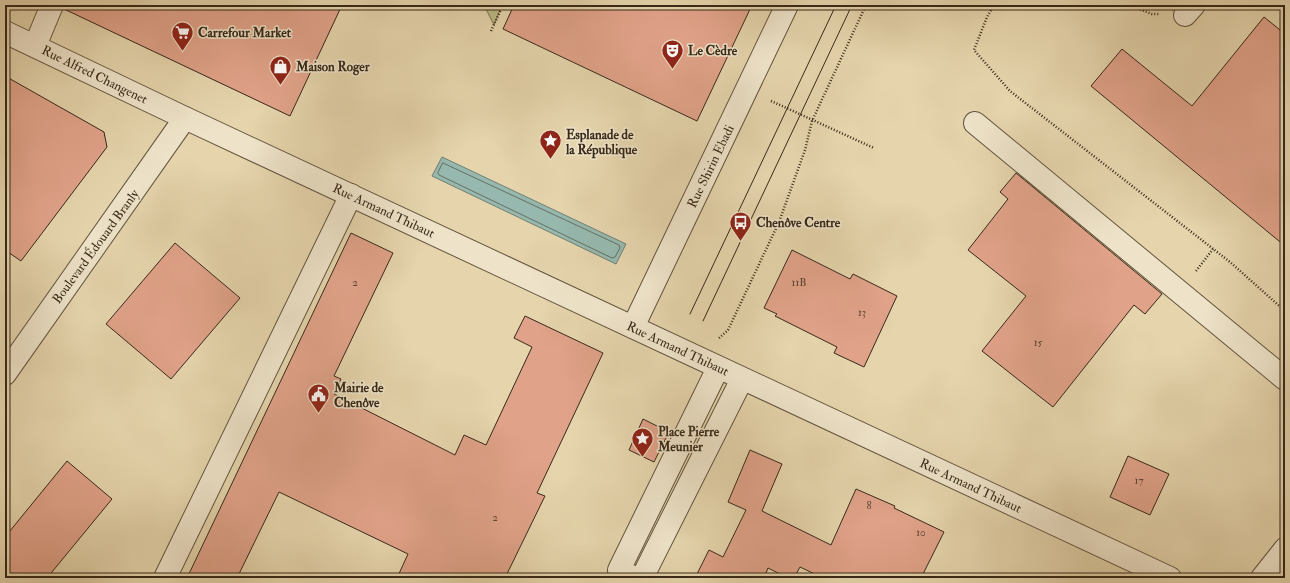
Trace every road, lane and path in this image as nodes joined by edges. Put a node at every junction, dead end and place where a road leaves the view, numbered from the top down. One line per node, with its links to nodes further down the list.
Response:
1 (52, 5): 8 (street)
2 (502, 5): 6 (path)
3 (787, 5): 9 (street, Rue Shirin Ebadi)
4 (866, 5): 11 (path)
5 (994, 5): 15 (path)
6 (491, 31)
7 (5, 32): 8 (street, Rue Alfred Changenet)
8 (35, 46): 10 (street, Rue Alfred Changenet)
9 (747, 89): 11 (path); 16 (street, Rue Shirin Ebadi)
10 (185, 118): 14 (street, Rue Armand Thibaut); 19 (street, Boulevard Édouard Branly)
11 (812, 121): 13 (path); 17 (path)
12 (975, 123): 21 (street)
13 (874, 148)
14 (351, 195): 16 (street, Rue Armand Thibaut); 24 (street)
15 (1285, 311)
16 (634, 327): 17 (street, Rue Armand Thibaut)
17 (698, 358): 18 (street, Rue Armand Thibaut)
18 (718, 368): 20 (street, Rue Armand Thibaut); 23 (street)
19 (5, 374)
20 (742, 379): 25 (street); 26 (street, Rue Armand Thibaut)
21 (1285, 379)
22 (1285, 549): 27 (street)
23 (623, 576)
24 (165, 578)
25 (642, 578)
26 (1170, 578)
27 (1262, 578)

